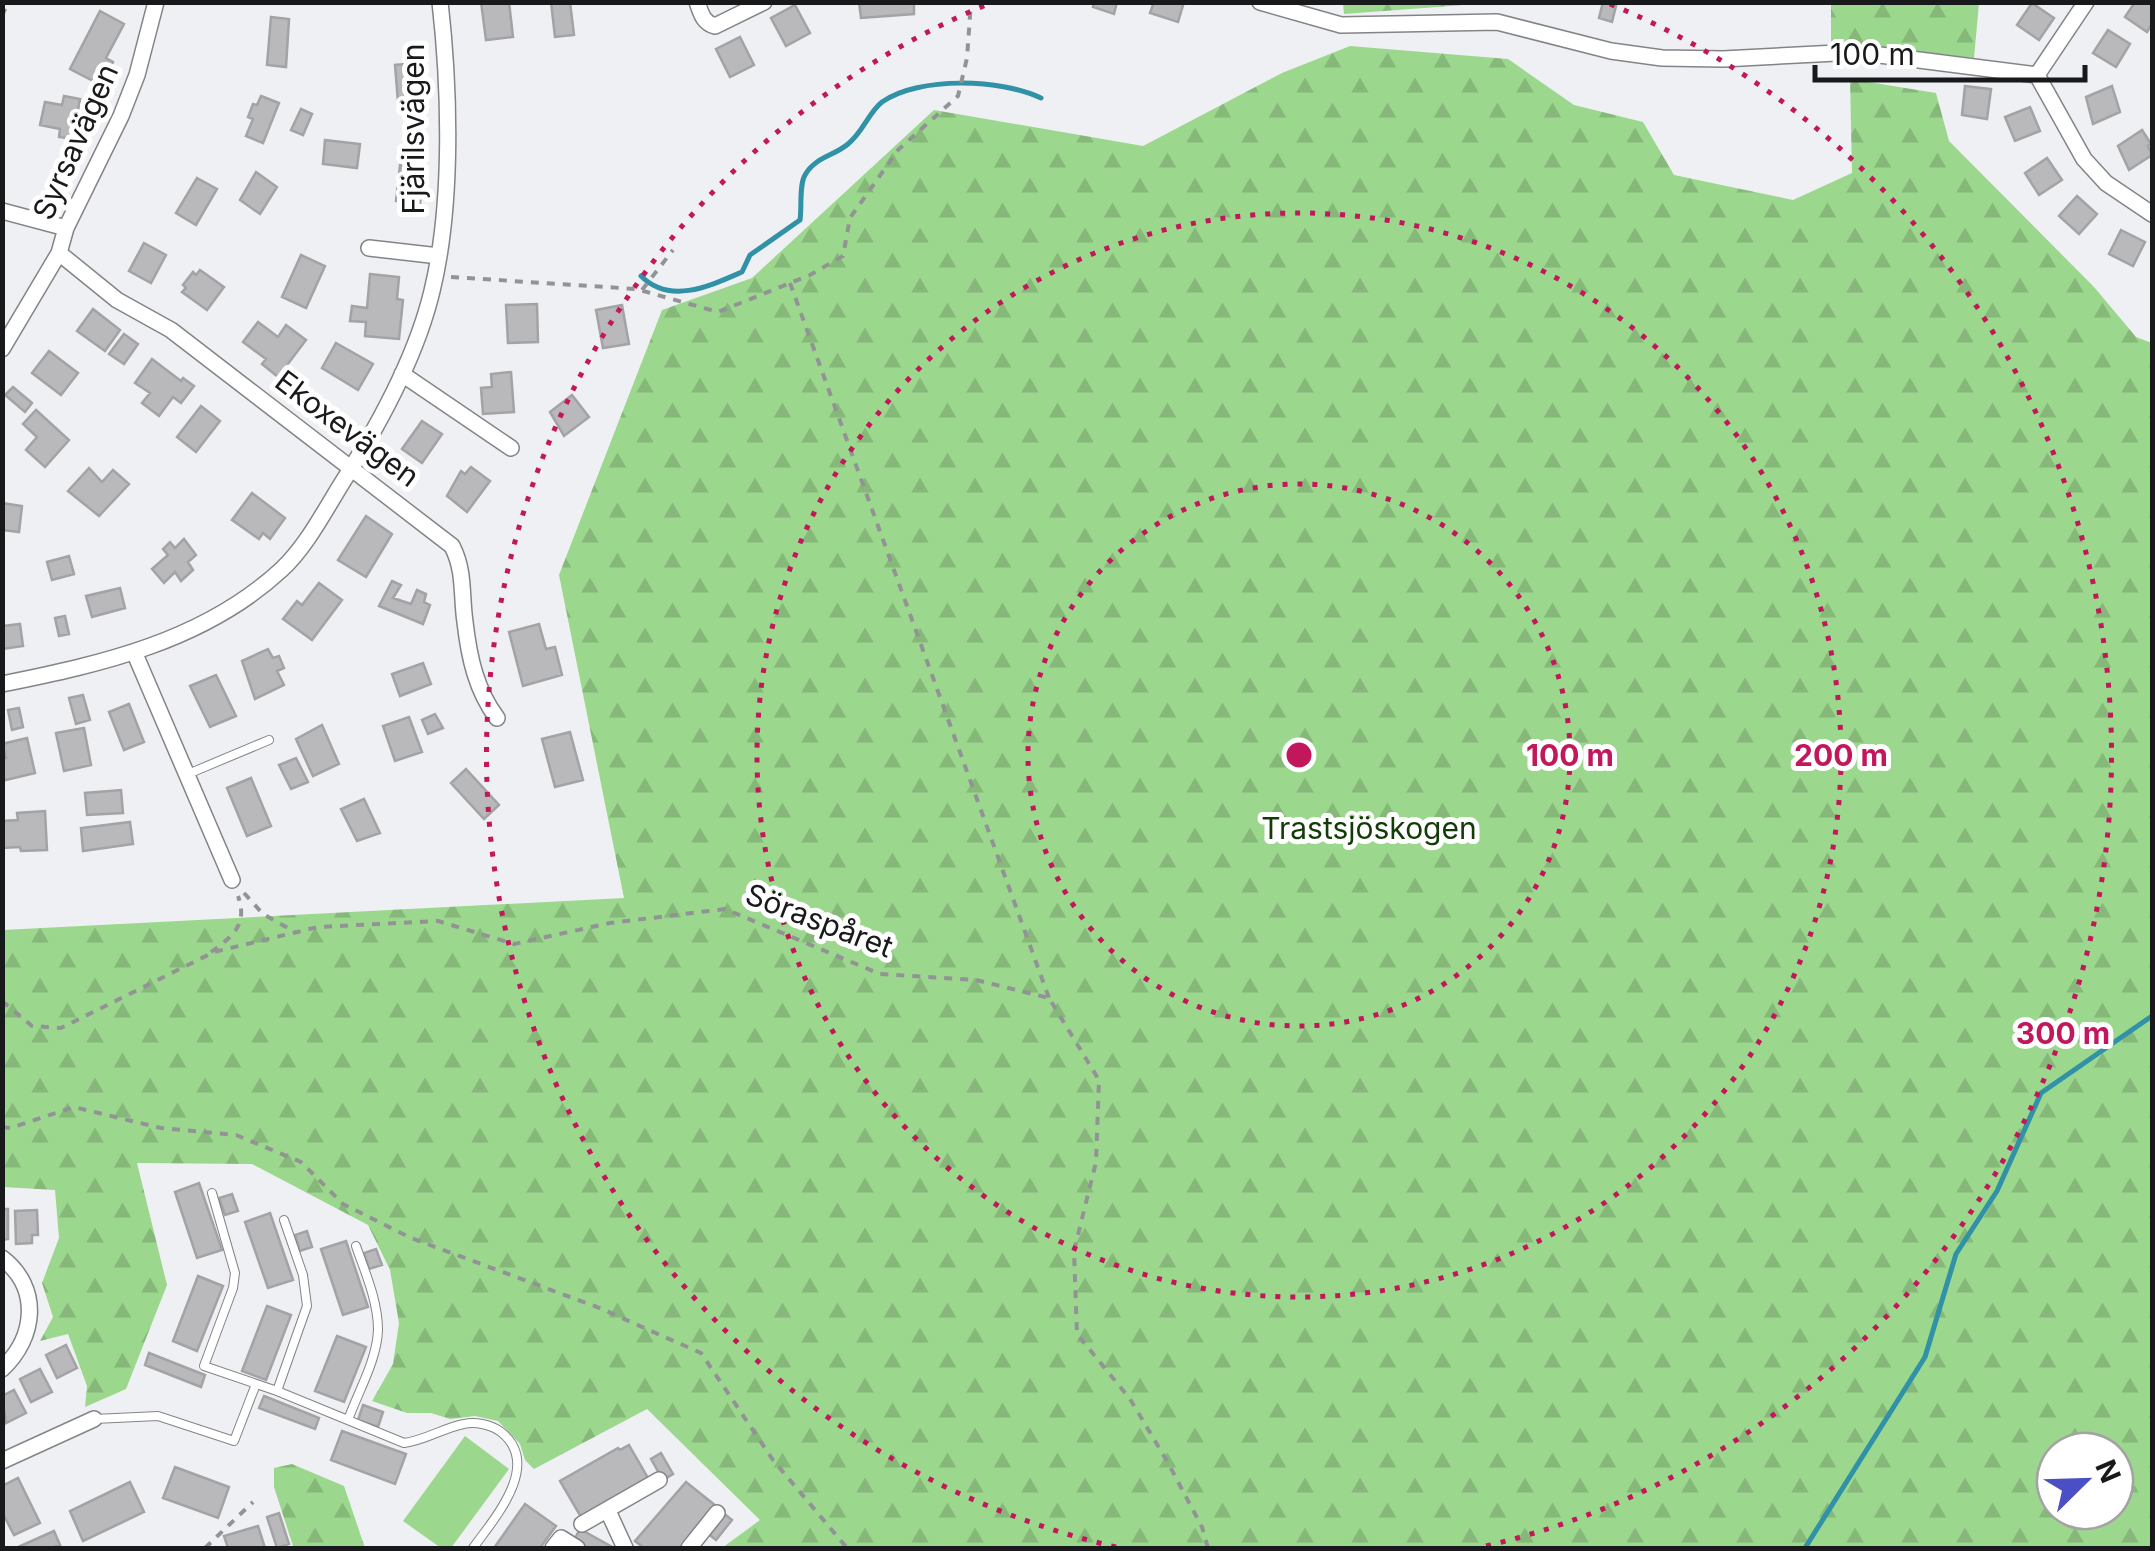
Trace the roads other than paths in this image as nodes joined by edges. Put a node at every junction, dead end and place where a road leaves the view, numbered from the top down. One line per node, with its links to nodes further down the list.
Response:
1 (156, 2): 10 (street, Syrsavägen)
2 (440, 2): 13 (street, Fjärilsvägen)
3 (697, 2): 4 (street)
4 (764, 2)
5 (1260, 2): 7 (street)
6 (2086, 2): 7 (street)
7 (2037, 74): 9 (street)
8 (2, 211): 10 (street)
9 (2152, 214)
10 (66, 228): 12 (street, Syrsavägen)
11 (369, 248): 13 (street, Fjärilsvägen)
12 (59, 253): 14 (street, Syrsavägen); 17 (street, Ekoxevägen)
13 (438, 256): 15 (street, Fjärilsvägen)
14 (2, 349)
15 (402, 374): 16 (street); 17 (street, Fjärilsvägen)
16 (511, 448)
17 (352, 467): 18 (street, Fjärilsvägen); 20 (street, Ekoxevägen)
18 (134, 654): 19 (street, Fjärilsvägen); 22 (street)
19 (2, 684)
20 (497, 718)
21 (269, 740): 22 (lane)
22 (188, 774): 23 (street)
23 (232, 880)
24 (212, 1193): 29 (lane)
25 (284, 1220): 30 (lane)
26 (356, 1246): 32 (lane)
27 (2, 1258): 28 (street)
28 (2, 1370)
29 (256, 1384): 30 (lane); 31 (lane)
30 (277, 1391): 32 (lane)
31 (94, 1418): 33 (street)
32 (348, 1420): 38 (lane)
33 (2, 1461)
34 (659, 1480): 35 (street)
35 (608, 1511): 37 (street); 41 (street)
36 (716, 1513): 42 (street)
37 (582, 1524)
38 (473, 1548)
39 (554, 1548): 40 (street)
40 (577, 1548)
41 (625, 1548)
42 (689, 1548)

